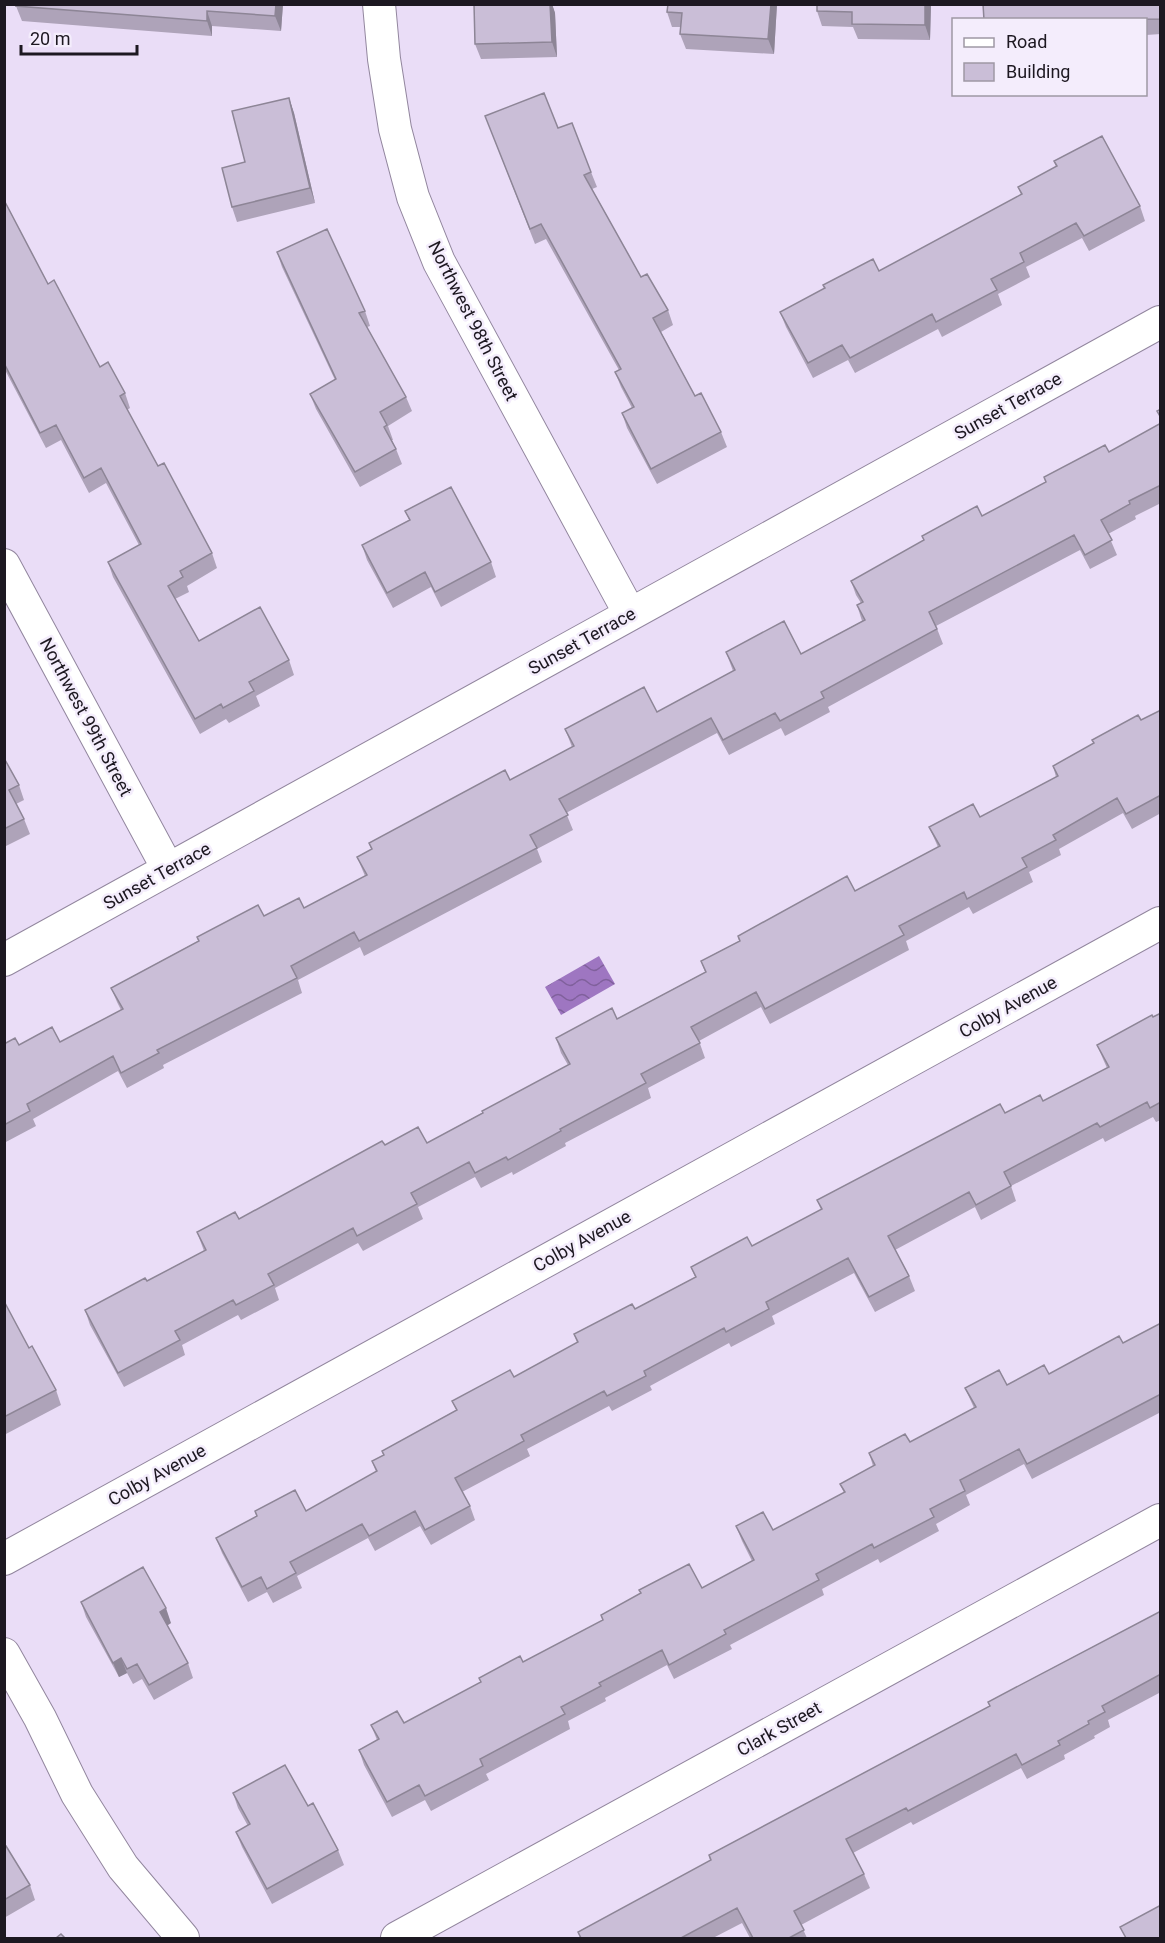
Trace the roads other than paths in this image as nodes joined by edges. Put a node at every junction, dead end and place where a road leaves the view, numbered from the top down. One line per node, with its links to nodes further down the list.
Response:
1 (379, 4): 4 (street, Northwest 98th Street)
2 (1161, 322): 4 (street, Sunset Terrace)
3 (4, 565): 5 (street, Northwest 99th Street)
4 (630, 614): 5 (street, Sunset Terrace)
5 (168, 869): 7 (street, Sunset Terrace)
6 (1161, 923): 9 (street, Colby Avenue)
7 (4, 960)
8 (1161, 1520): 12 (street, Clark Street)
9 (4, 1559)
10 (4, 1654): 11 (street)
11 (183, 1938)
12 (397, 1938)

